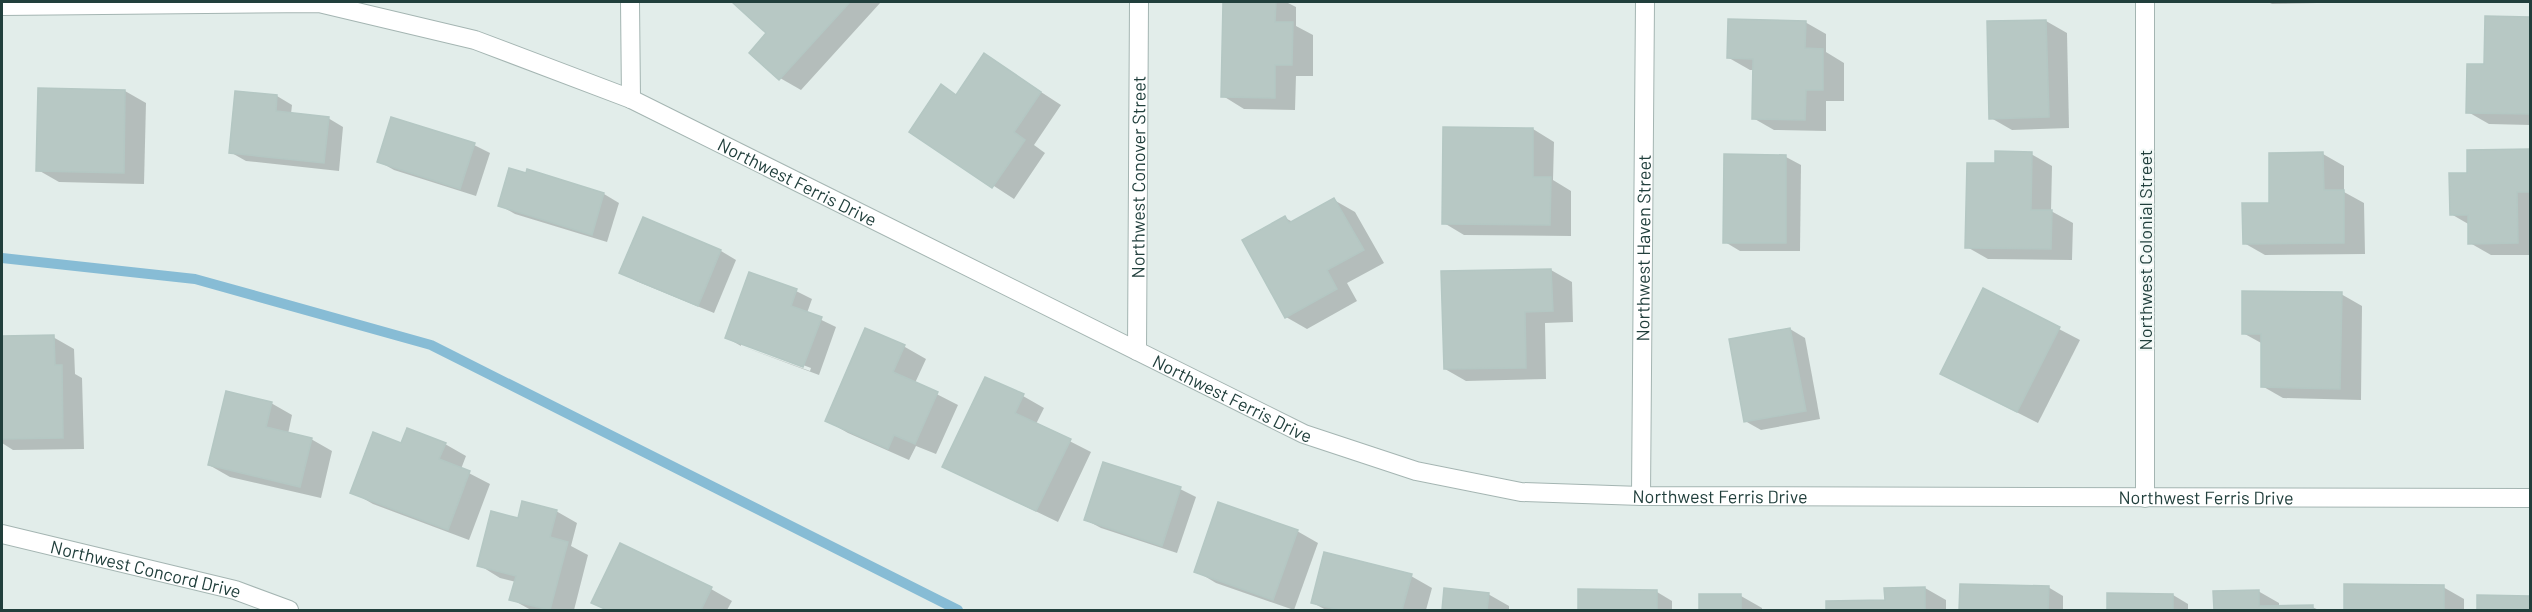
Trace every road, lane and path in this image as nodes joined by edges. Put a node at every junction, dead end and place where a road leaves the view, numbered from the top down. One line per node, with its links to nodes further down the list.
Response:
1 (630, 2): 6 (street)
2 (1139, 2): 7 (street, Northwest Conover Street)
3 (1645, 2): 8 (street, Northwest Haven Street)
4 (2145, 2): 9 (street, Northwest Colonial Street)
5 (2, 6): 6 (street, Northwest Ferris Drive)
6 (631, 99): 7 (street, Northwest Ferris Drive)
7 (1137, 351): 8 (street, Northwest Ferris Drive)
8 (1641, 496): 9 (street, Northwest Ferris Drive)
9 (2145, 498): 10 (street, Northwest Ferris Drive)
10 (2530, 498)
11 (2, 534): 12 (street, Northwest Concord Drive)
12 (289, 610)

